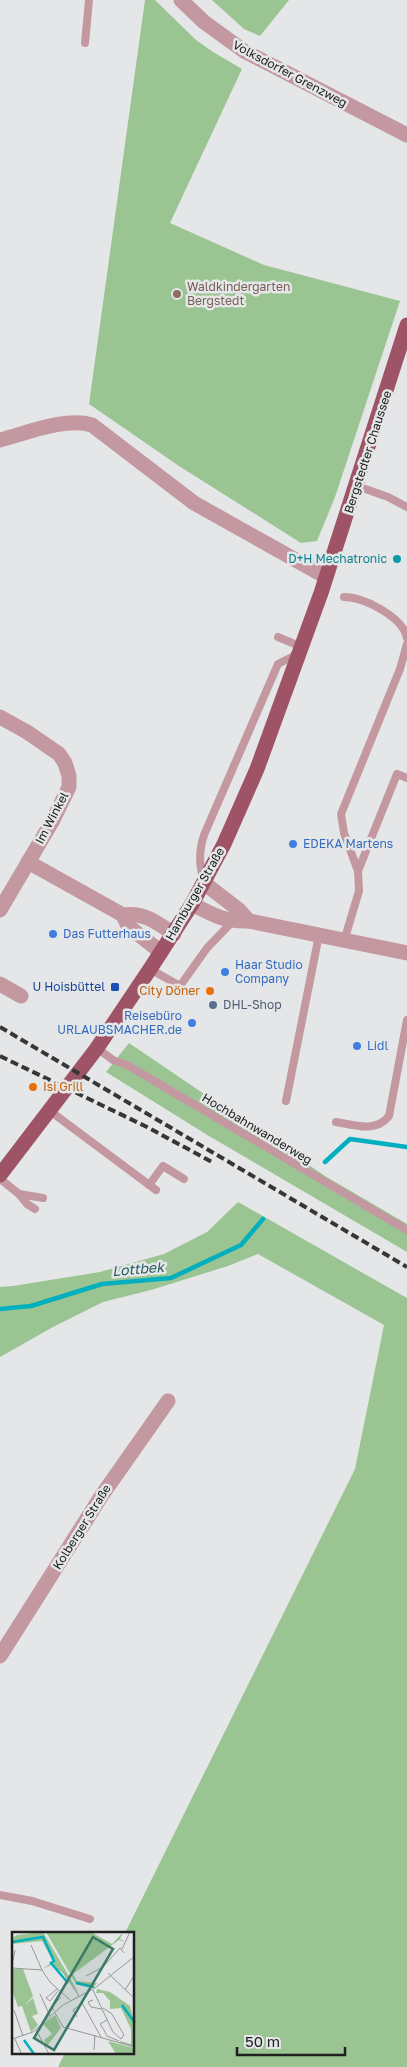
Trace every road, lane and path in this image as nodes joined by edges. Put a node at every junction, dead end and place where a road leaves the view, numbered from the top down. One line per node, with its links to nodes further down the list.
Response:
1 (89, 0): 3 (lane)
2 (182, 0): 4 (street, Volksdorfer Grenzweg)
3 (85, 43)
4 (407, 135)
5 (407, 325): 7 (main road, Bergstedter Chaussee)
6 (0, 440): 9 (street)
7 (357, 486): 8 (lane); 9 (main road, Bergstedter Chaussee)
8 (407, 507)
9 (326, 577): 14 (main road, Hamburger Straße)
10 (344, 597): 12 (lane)
11 (278, 636): 14 (lane)
12 (407, 638)
13 (407, 644): 18 (lane)
14 (301, 650): 19 (main road, Hamburger Straße); 19 (lane)
15 (0, 717): 17 (street, Im Winkel)
16 (407, 778): 18 (lane)
17 (28, 862): 21 (street, Im Winkel); 22 (street)
18 (358, 870): 27 (lane)
19 (204, 884): 20 (main road, Hamburger Straße); 23 (street)
20 (192, 904): 24 (street); 25 (main road, Hamburger Straße)
21 (0, 910)
22 (123, 914): 25 (street); 28 (street)
23 (249, 921): 24 (street); 26 (street)
24 (233, 922): 30 (lane)
25 (174, 934): 28 (main road, Hamburger Straße)
26 (319, 935): 27 (street); 35 (lane)
27 (344, 941): 29 (street)
28 (162, 952): 30 (main road, Hamburger Straße)
29 (407, 953)
30 (150, 969): 34 (main road, Hamburger Straße)
31 (0, 984): 32 (street)
32 (21, 996)
33 (407, 1020): 37 (lane)
34 (97, 1048): 36 (main road, Hamburger Straße); 46 (lane, Hochbahnwanderweg)
35 (286, 1101)
36 (50, 1111): 38 (main road, Hamburger Straße); 41 (lane)
37 (336, 1122)
38 (0, 1175)
39 (0, 1179): 43 (lane)
40 (184, 1179): 41 (lane)
41 (148, 1185): 42 (lane)
42 (156, 1190)
43 (19, 1194): 44 (lane); 45 (lane)
44 (43, 1198)
45 (36, 1208)
46 (407, 1230)
47 (168, 1401): 48 (street, Kolberger Straße)
48 (0, 1656)
49 (0, 1896): 50 (lane)
50 (90, 1919)

